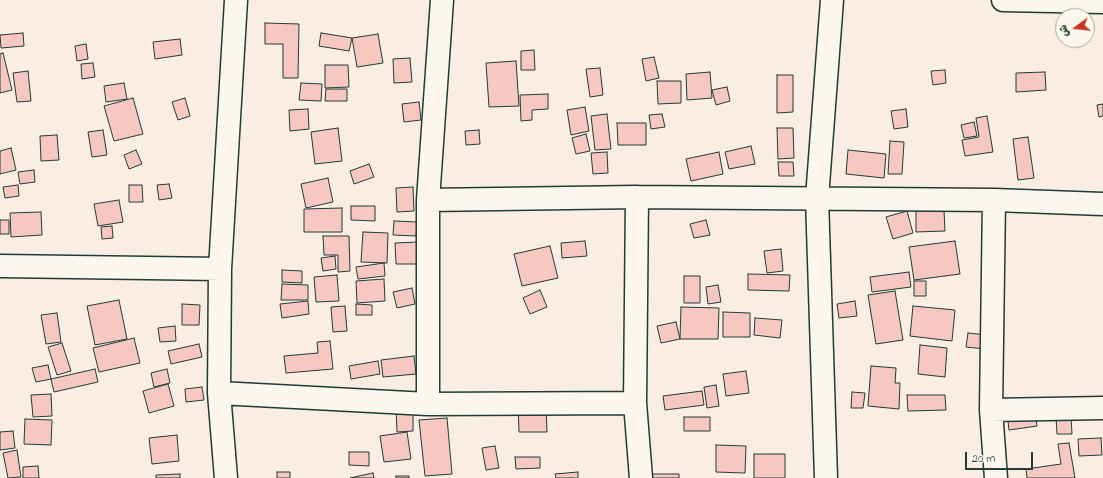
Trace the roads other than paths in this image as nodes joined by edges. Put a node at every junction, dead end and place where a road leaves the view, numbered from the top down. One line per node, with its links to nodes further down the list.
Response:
1 (236, 0): 12 (street)
2 (442, 0): 8 (street)
3 (832, 0): 7 (street)
4 (1003, 0): 5 (street)
5 (1103, 2)
6 (637, 197): 7 (street); 8 (street); 14 (street)
7 (817, 198): 9 (street); 20 (street)
8 (428, 200): 15 (street)
9 (994, 200): 10 (street); 17 (street)
10 (1103, 204)
11 (0, 266): 12 (street)
12 (220, 269): 13 (street)
13 (219, 393): 15 (street); 18 (street)
14 (635, 403): 15 (street); 19 (street)
15 (428, 404)
16 (1103, 408): 17 (street)
17 (991, 410): 21 (street)
18 (226, 478)
19 (641, 478)
20 (826, 478)
21 (996, 478)

